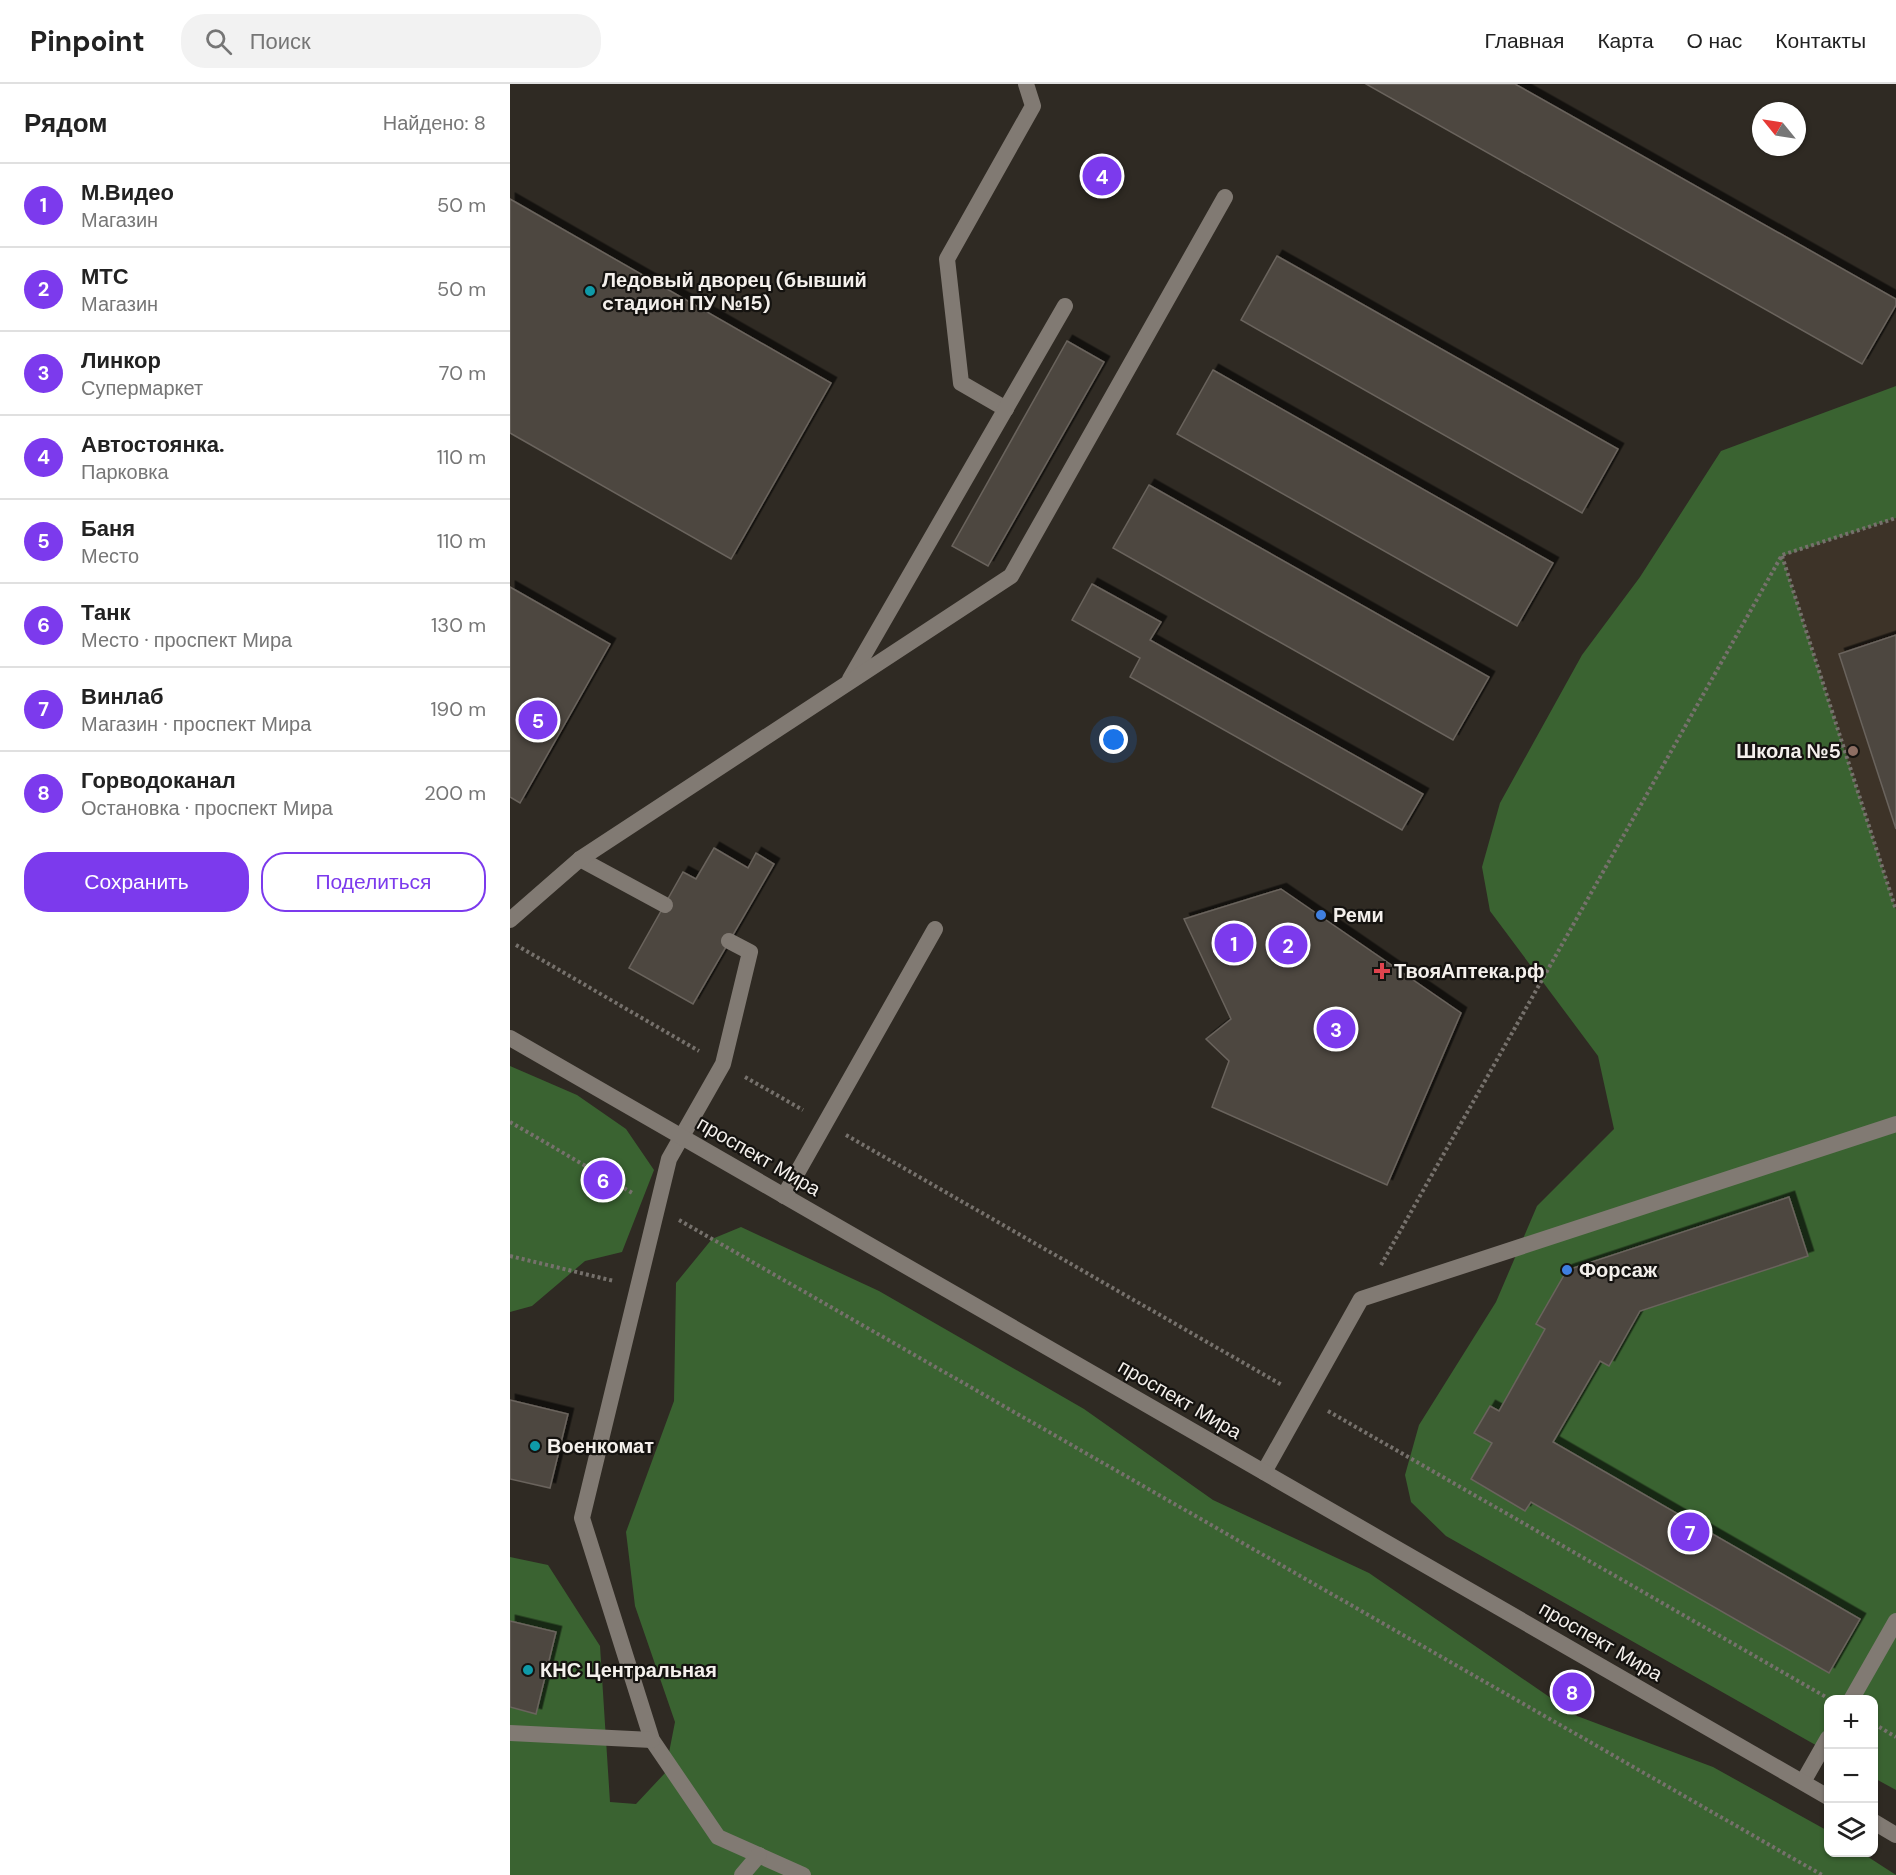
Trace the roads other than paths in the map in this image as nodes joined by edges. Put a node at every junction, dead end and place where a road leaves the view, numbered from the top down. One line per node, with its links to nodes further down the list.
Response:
1 (1026, 84): 4 (street)
2 (1225, 197): 5 (street)
3 (1065, 306): 4 (street)
4 (1006, 409): 5 (street)
5 (848, 683): 6 (street)
6 (580, 859): 7 (street); 8 (street)
7 (664, 905)
8 (510, 920)
9 (935, 929): 14 (street)
10 (729, 941): 13 (street)
11 (510, 1038): 13 (street, проспект Мира)
12 (1896, 1124): 15 (street)
13 (682, 1136): 14 (street, проспект Мира); 19 (street)
14 (784, 1196): 15 (street, проспект Мира)
15 (1264, 1472): 21 (street, проспект Мира)
16 (1896, 1621): 17 (street)
17 (1854, 1695)
18 (510, 1733): 19 (street)
19 (652, 1740): 25 (street)
20 (1824, 1745): 21 (street)
21 (1803, 1782): 22 (street, проспект Мира)
22 (1824, 1795)
23 (1878, 1824): 24 (street)
24 (1896, 1835)
25 (759, 1856): 26 (street); 27 (street)
26 (742, 1875)
27 (803, 1875)

